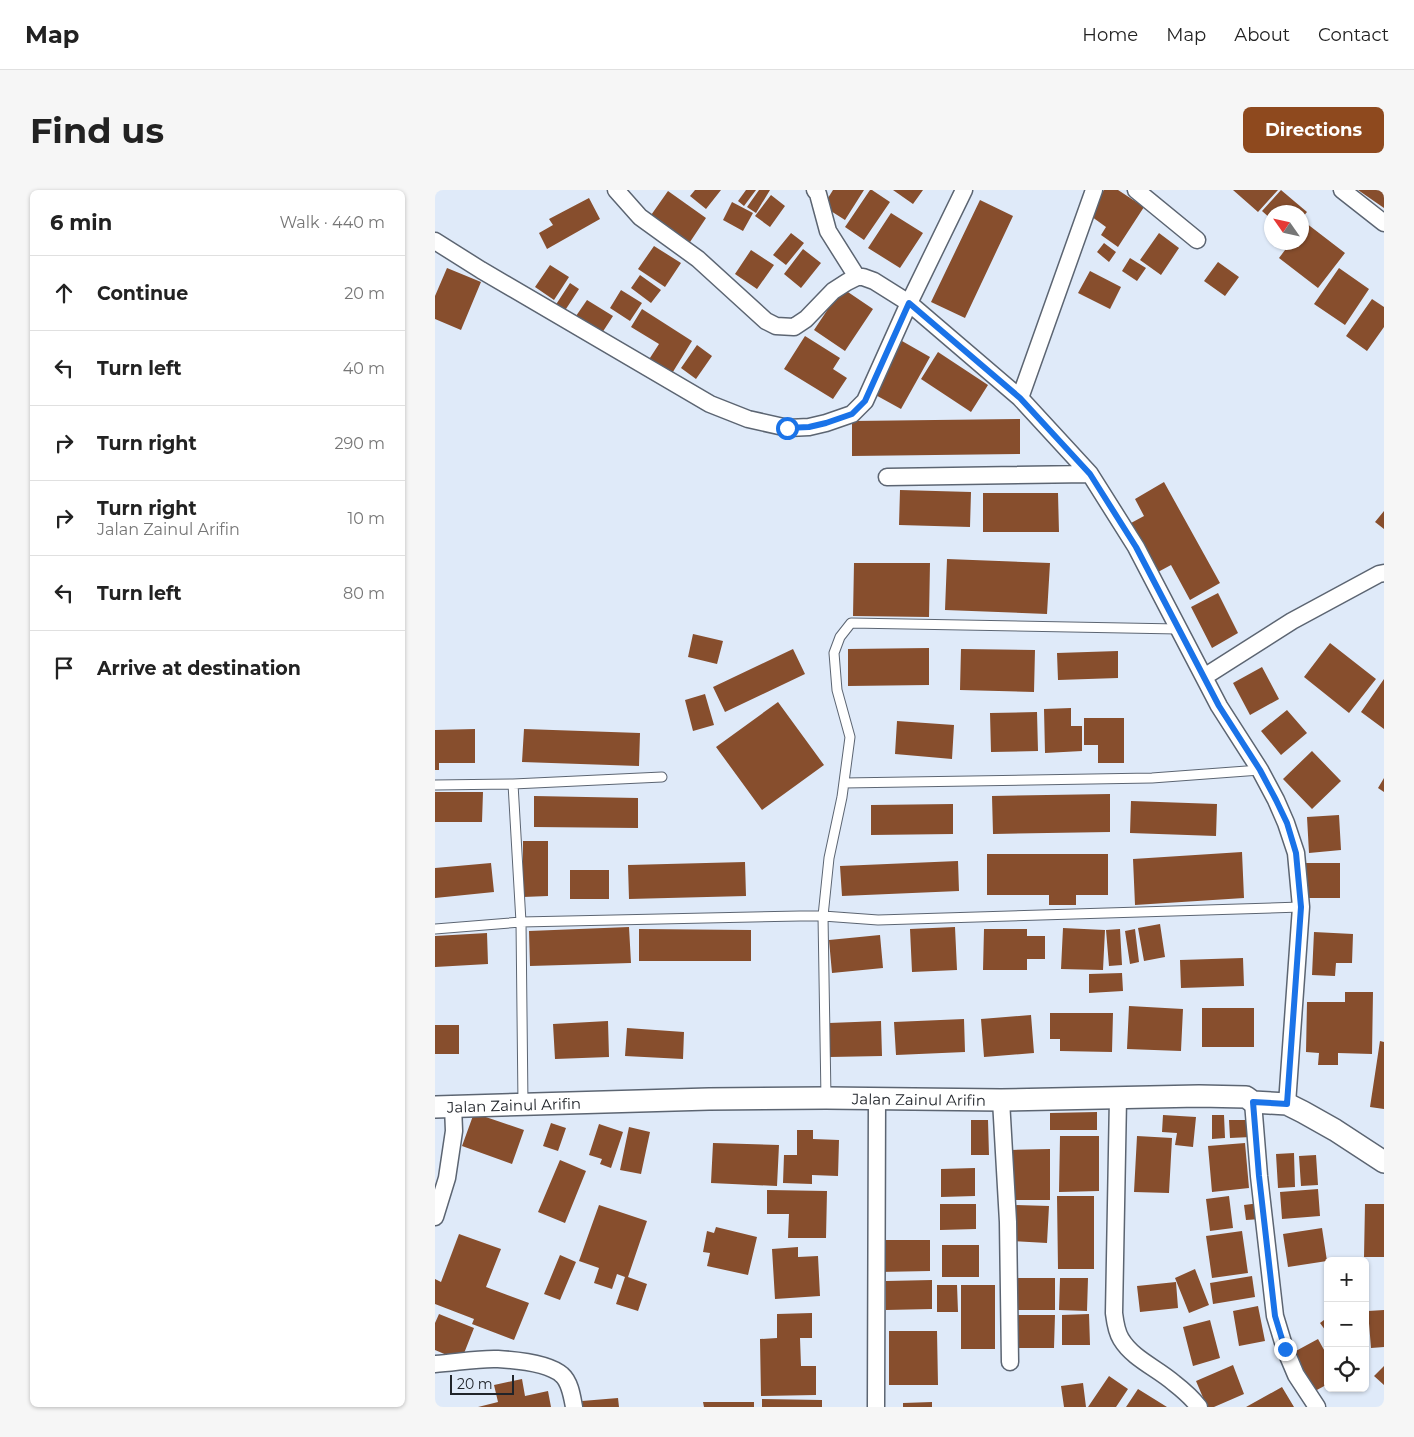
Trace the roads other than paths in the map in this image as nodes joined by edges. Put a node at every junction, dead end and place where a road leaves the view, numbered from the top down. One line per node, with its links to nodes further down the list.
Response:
1 (616, 190): 10 (street)
2 (815, 190): 10 (street)
3 (964, 190): 11 (street)
4 (1094, 190): 12 (street)
5 (1136, 190): 8 (street)
6 (1342, 190): 7 (street)
7 (1384, 223)
8 (1197, 240)
9 (435, 241): 11 (street)
10 (857, 277): 11 (street)
11 (909, 303): 12 (street)
12 (1020, 398): 13 (street)
13 (1090, 474): 14 (street); 16 (street)
14 (887, 476)
15 (1384, 573): 17 (street)
16 (1178, 629): 17 (street); 20 (lane)
17 (1204, 677): 18 (street)
18 (1260, 770): 20 (lane); 23 (street)
19 (661, 777): 21 (lane)
20 (844, 783): 24 (lane)
21 (513, 784): 22 (lane); 25 (lane)
22 (435, 785)
23 (1301, 907): 24 (lane); 33 (street)
24 (823, 916): 25 (lane); 27 (lane)
25 (521, 922): 26 (lane); 32 (lane)
26 (435, 930)
27 (826, 1098): 29 (street, Jalan Zainul Arifin); 32 (street, Jalan Zainul Arifin)
28 (1118, 1098): 30 (street, Jalan Zainul Arifin); 31 (street, Jalan Zainul Arifin); 41 (street)
29 (877, 1099): 30 (street, Jalan Zainul Arifin); 40 (street)
30 (1001, 1100): 37 (street)
31 (1253, 1102): 33 (street, Jalan Zainul Arifin); 42 (street)
32 (523, 1104): 34 (street, Jalan Zainul Arifin)
33 (1287, 1104): 35 (street, Jalan Zainul Arifin)
34 (444, 1106): 36 (street)
35 (1384, 1162)
36 (435, 1217)
37 (1010, 1362)
38 (435, 1364): 39 (street)
39 (574, 1407)
40 (876, 1407)
41 (1199, 1407)
42 (1317, 1407)

